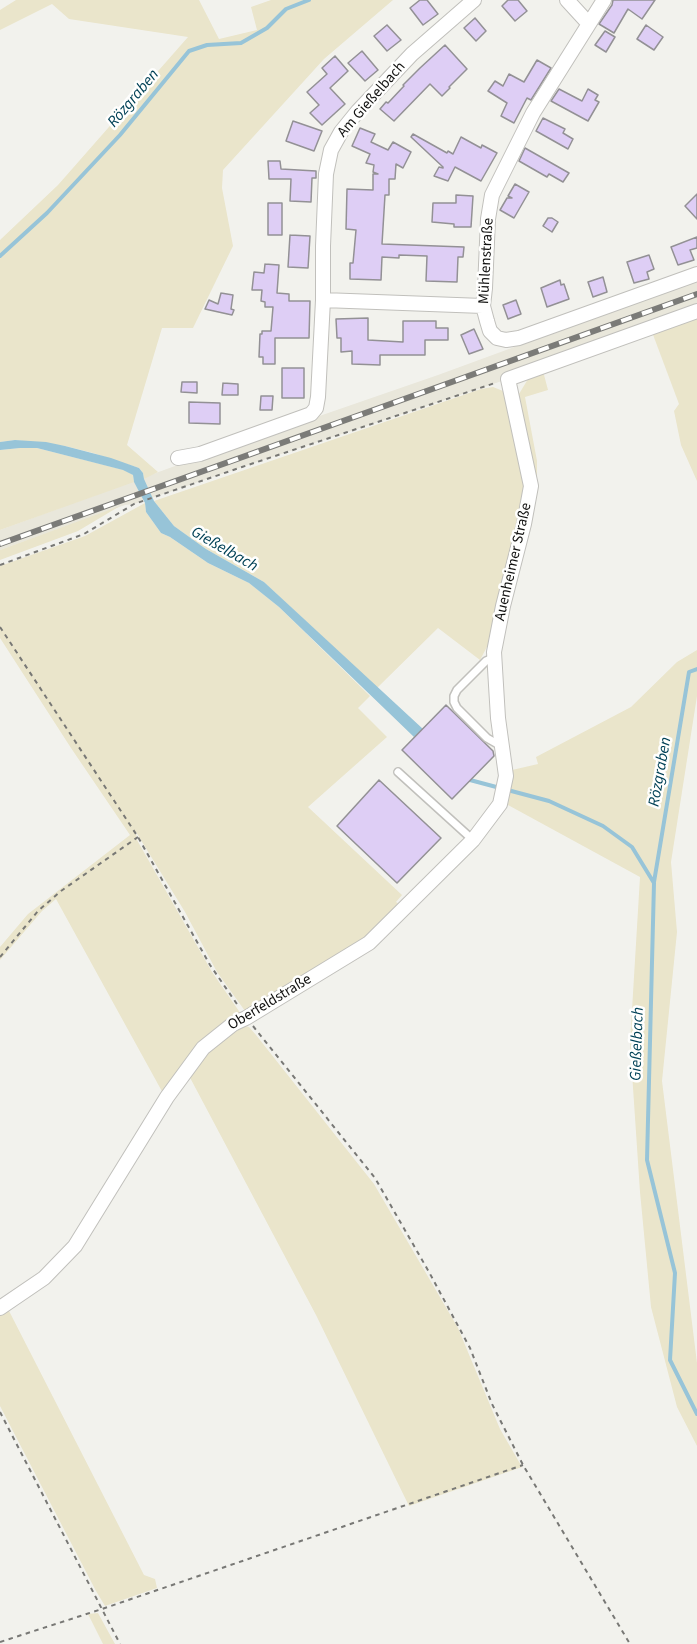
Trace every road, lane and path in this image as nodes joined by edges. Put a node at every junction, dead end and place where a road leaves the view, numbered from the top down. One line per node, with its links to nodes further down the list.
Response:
1 (474, 0): 6 (street, Am Gießelbach)
2 (567, 0): 4 (street)
3 (604, 0): 4 (street, Mühlenstraße)
4 (590, 24): 7 (street, Mühlenstraße)
5 (697, 274): 7 (street, Mühlenstraße)
6 (323, 300): 7 (street); 10 (street, Am Gießelbach)
7 (483, 306)
8 (697, 311): 9 (street)
9 (508, 379): 11 (path); 13 (street, Auenheimer Straße)
10 (178, 458)
11 (0, 565)
12 (0, 627): 17 (path)
13 (495, 657): 14 (street, Auenheimer Straße); 14 (lane)
14 (502, 747): 16 (street, Auenheimer Straße)
15 (398, 771): 18 (lane)
16 (500, 804): 18 (street, Oberfeldstraße)
17 (138, 837): 19 (path); 20 (path)
18 (473, 840): 20 (street, Oberfeldstraße)
19 (0, 957)
20 (246, 1018): 21 (street, Oberfeldstraße); 23 (path)
21 (0, 1308)
22 (0, 1412): 24 (path)
23 (522, 1465): 24 (path); 27 (path)
24 (102, 1609): 25 (path); 26 (path)
25 (0, 1642)
26 (120, 1644)
27 (630, 1644)

